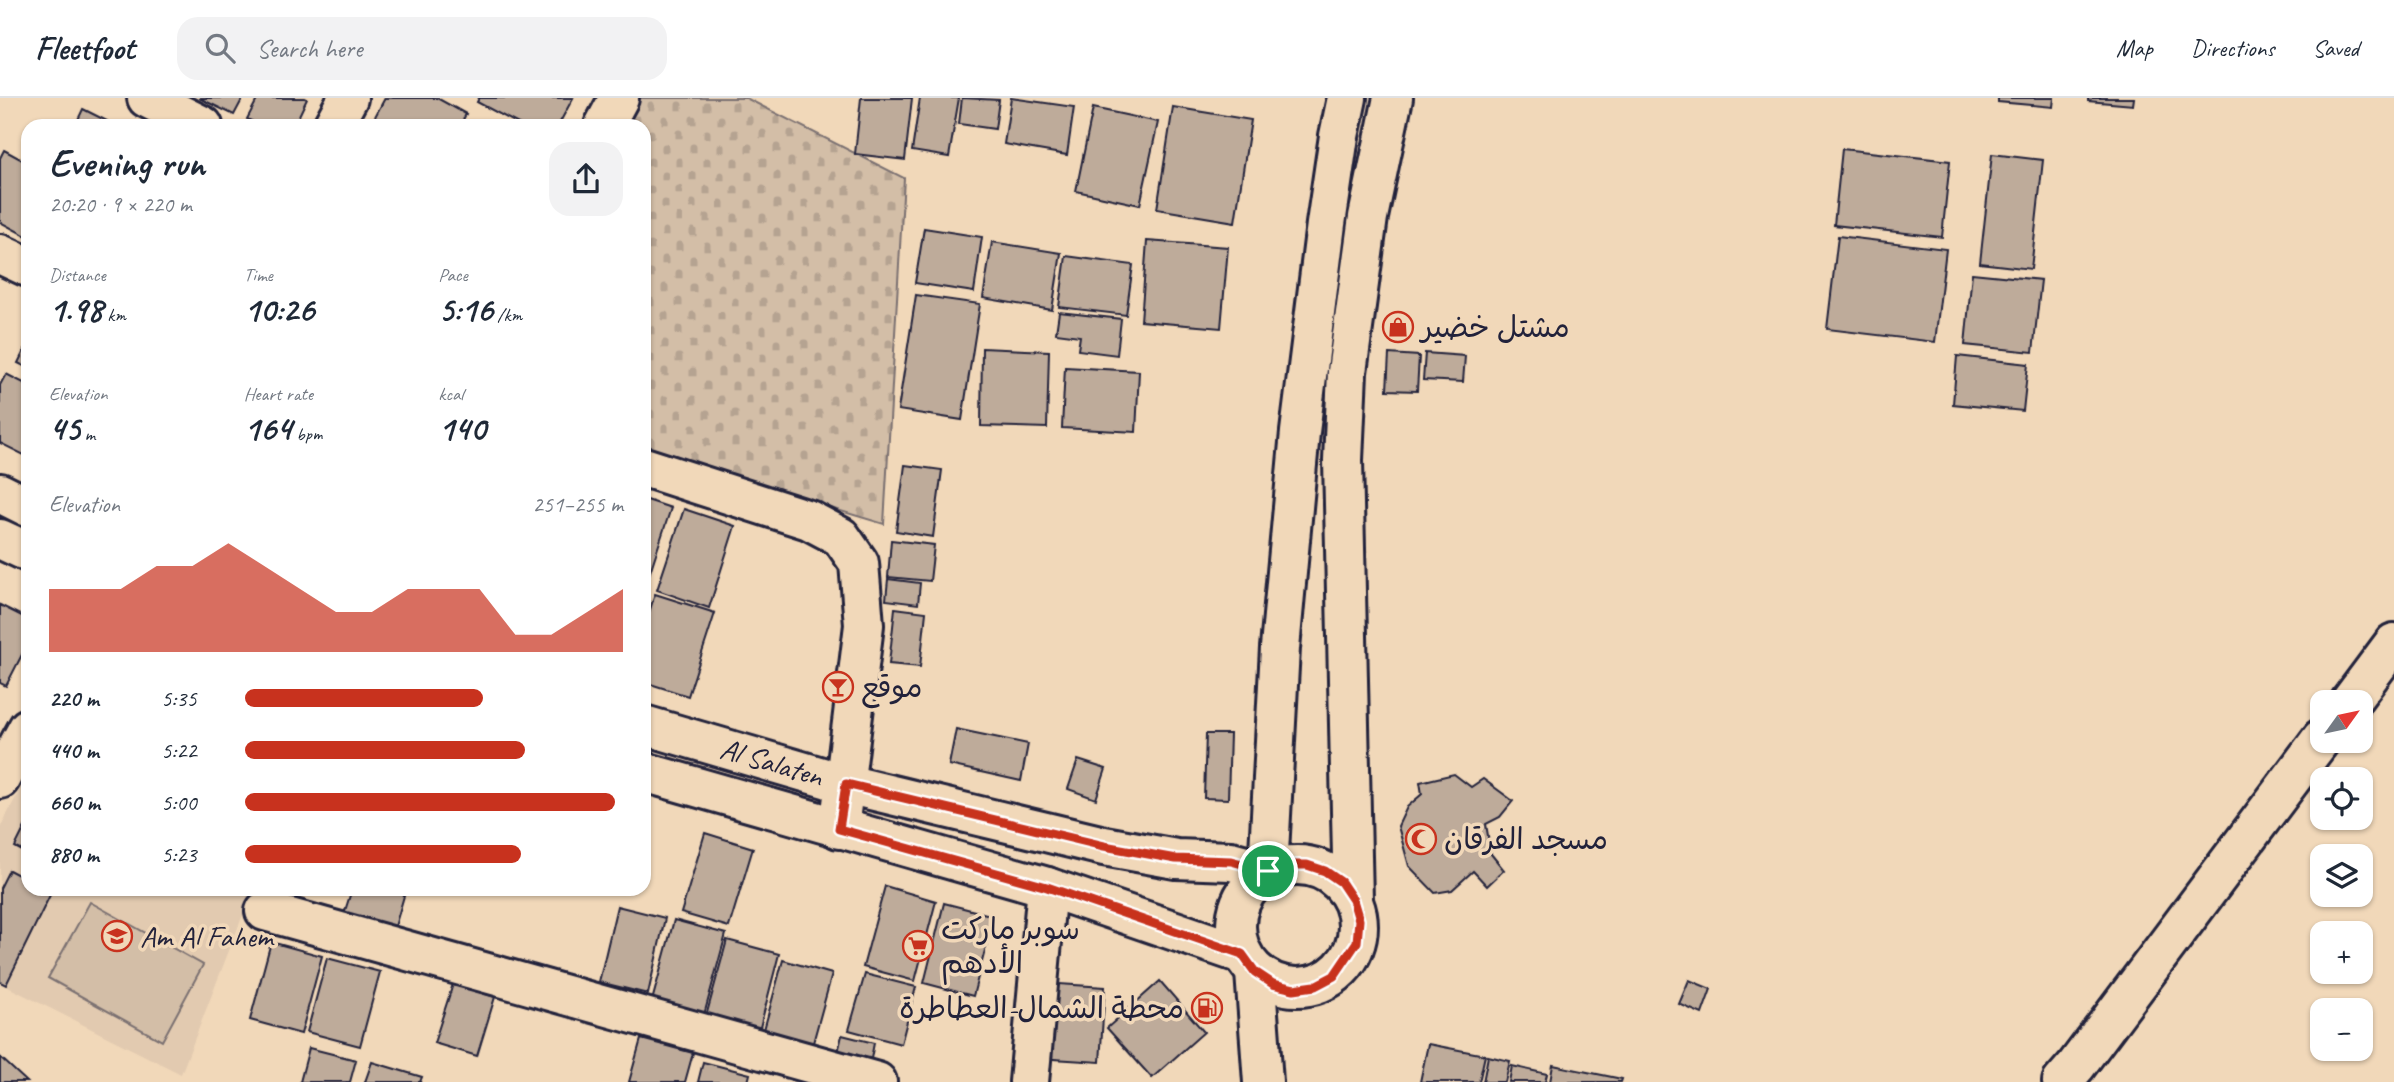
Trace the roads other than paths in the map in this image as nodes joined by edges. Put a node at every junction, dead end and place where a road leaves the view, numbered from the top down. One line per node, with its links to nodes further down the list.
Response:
1 (147, 98): 6 (main road)
2 (348, 98): 7 (main road)
3 (619, 98): 8 (main road)
4 (1347, 98): 25 (main road)
5 (1393, 98): 27 (main road)
6 (189, 119)
7 (337, 119)
8 (608, 119)
9 (0, 254): 10 (main road)
10 (21, 264)
11 (651, 469): 23 (main road)
12 (0, 493): 13 (main road)
13 (21, 504)
14 (0, 539): 15 (main road)
15 (21, 549)
16 (2394, 643): 17 (main road)
17 (2359, 690)
18 (651, 727): 23 (main road, Al Salaten)
19 (21, 741): 22 (main road)
20 (2311, 753): 30 (main road)
21 (651, 774): 24 (main road, Al Salaten)
22 (0, 779)
23 (846, 784): 24 (main road); 25 (main road, Al Salaten)
24 (839, 829): 26 (main road, Al Salaten)
25 (1268, 871): 27 (main road); 29 (main road)
26 (1047, 887): 29 (main road, Al Salaten); 32 (main road)
27 (1353, 900): 29 (main road)
28 (265, 911): 31 (main road)
29 (1249, 963): 33 (main road)
30 (2073, 1077)
31 (877, 1082)
32 (1030, 1082)
33 (1263, 1082)

